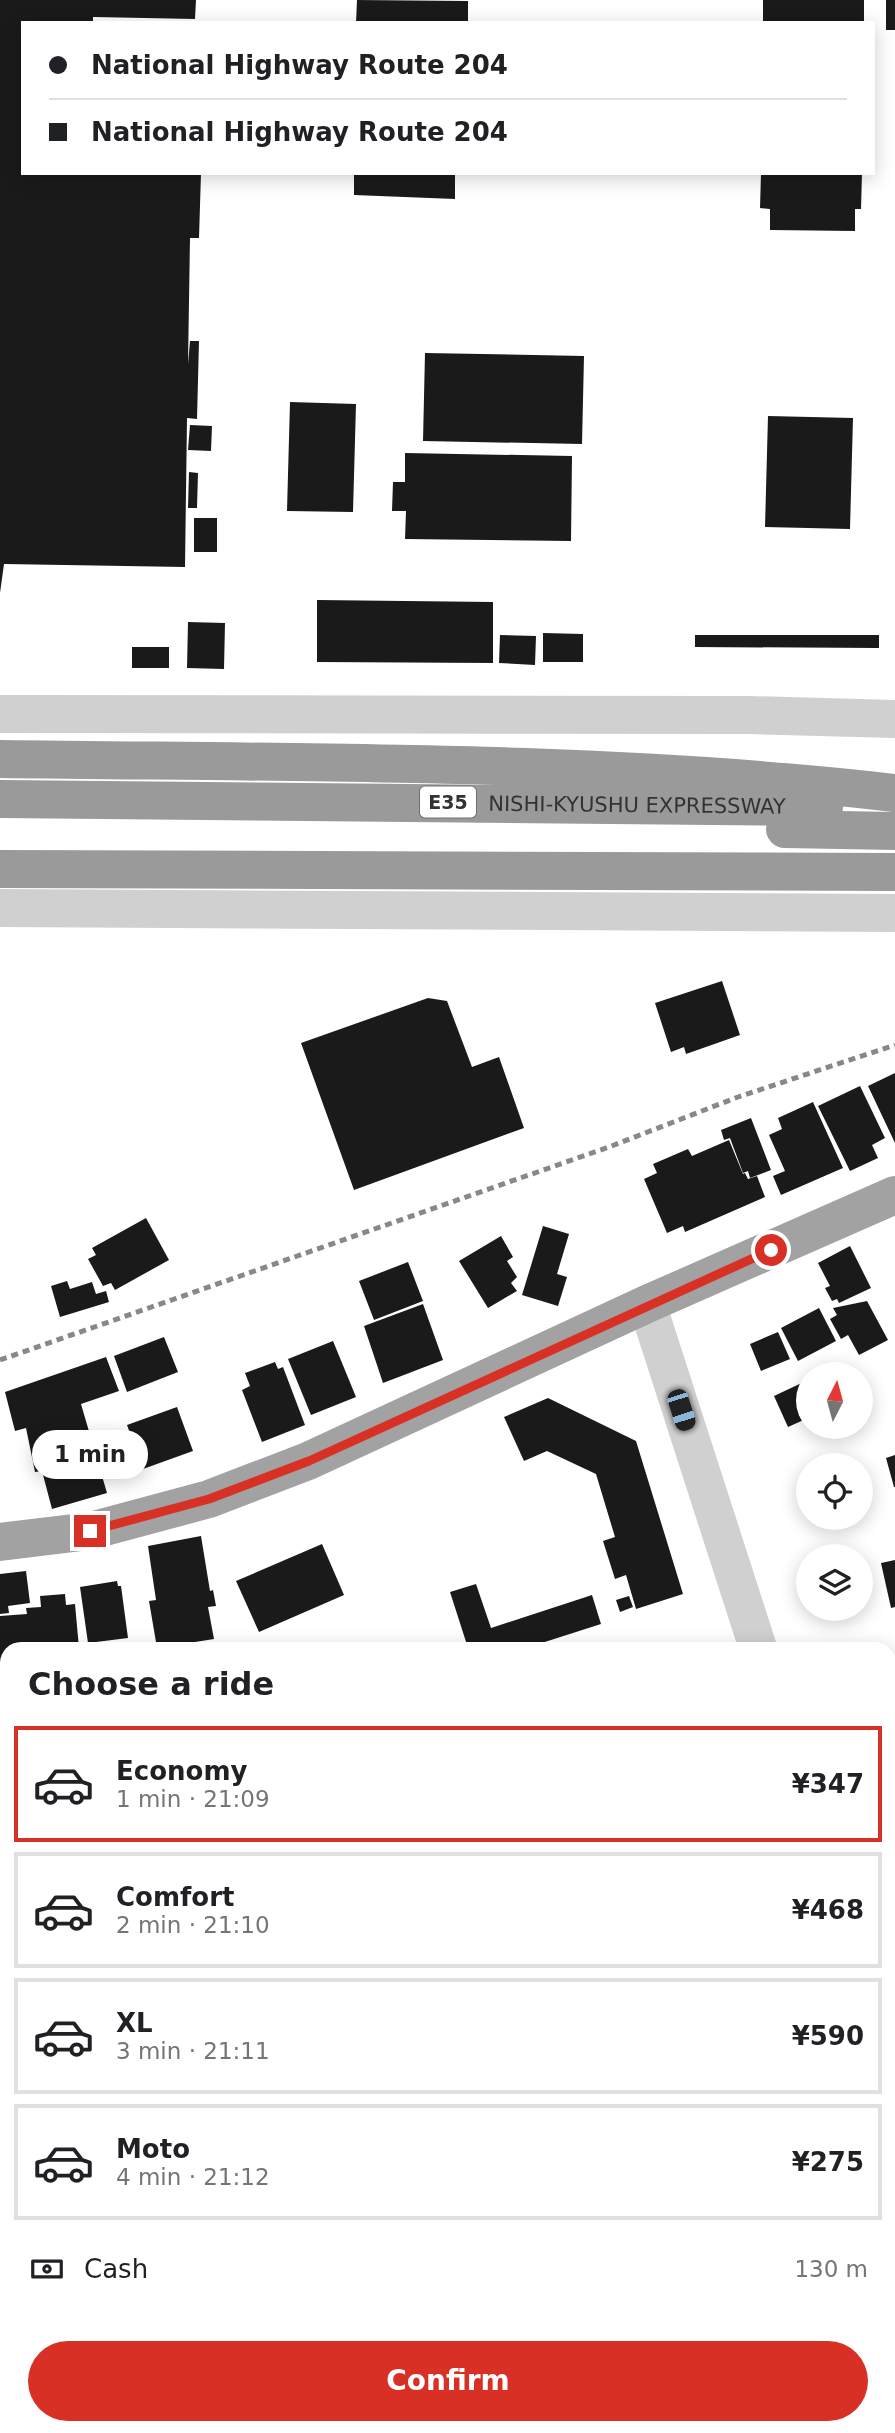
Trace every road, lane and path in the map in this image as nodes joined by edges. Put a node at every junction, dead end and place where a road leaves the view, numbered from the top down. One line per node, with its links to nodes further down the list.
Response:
1 (0, 714): 2 (street)
2 (895, 719)
3 (0, 759): 4 (highway)
4 (895, 793)
5 (0, 799): 6 (highway, NISHI-KYUSHU EXPRESSWAY / E35)
6 (895, 809)
7 (0, 825): 8 (highway, NISHI-KYUSHU EXPRESSWAY / E35)
8 (895, 831)
9 (0, 869): 10 (highway)
10 (895, 873)
11 (0, 908): 12 (street)
12 (895, 913)
13 (895, 1195): 14 (highway)
14 (647, 1304): 15 (highway); 16 (street)
15 (0, 1542)
16 (756, 1642)

